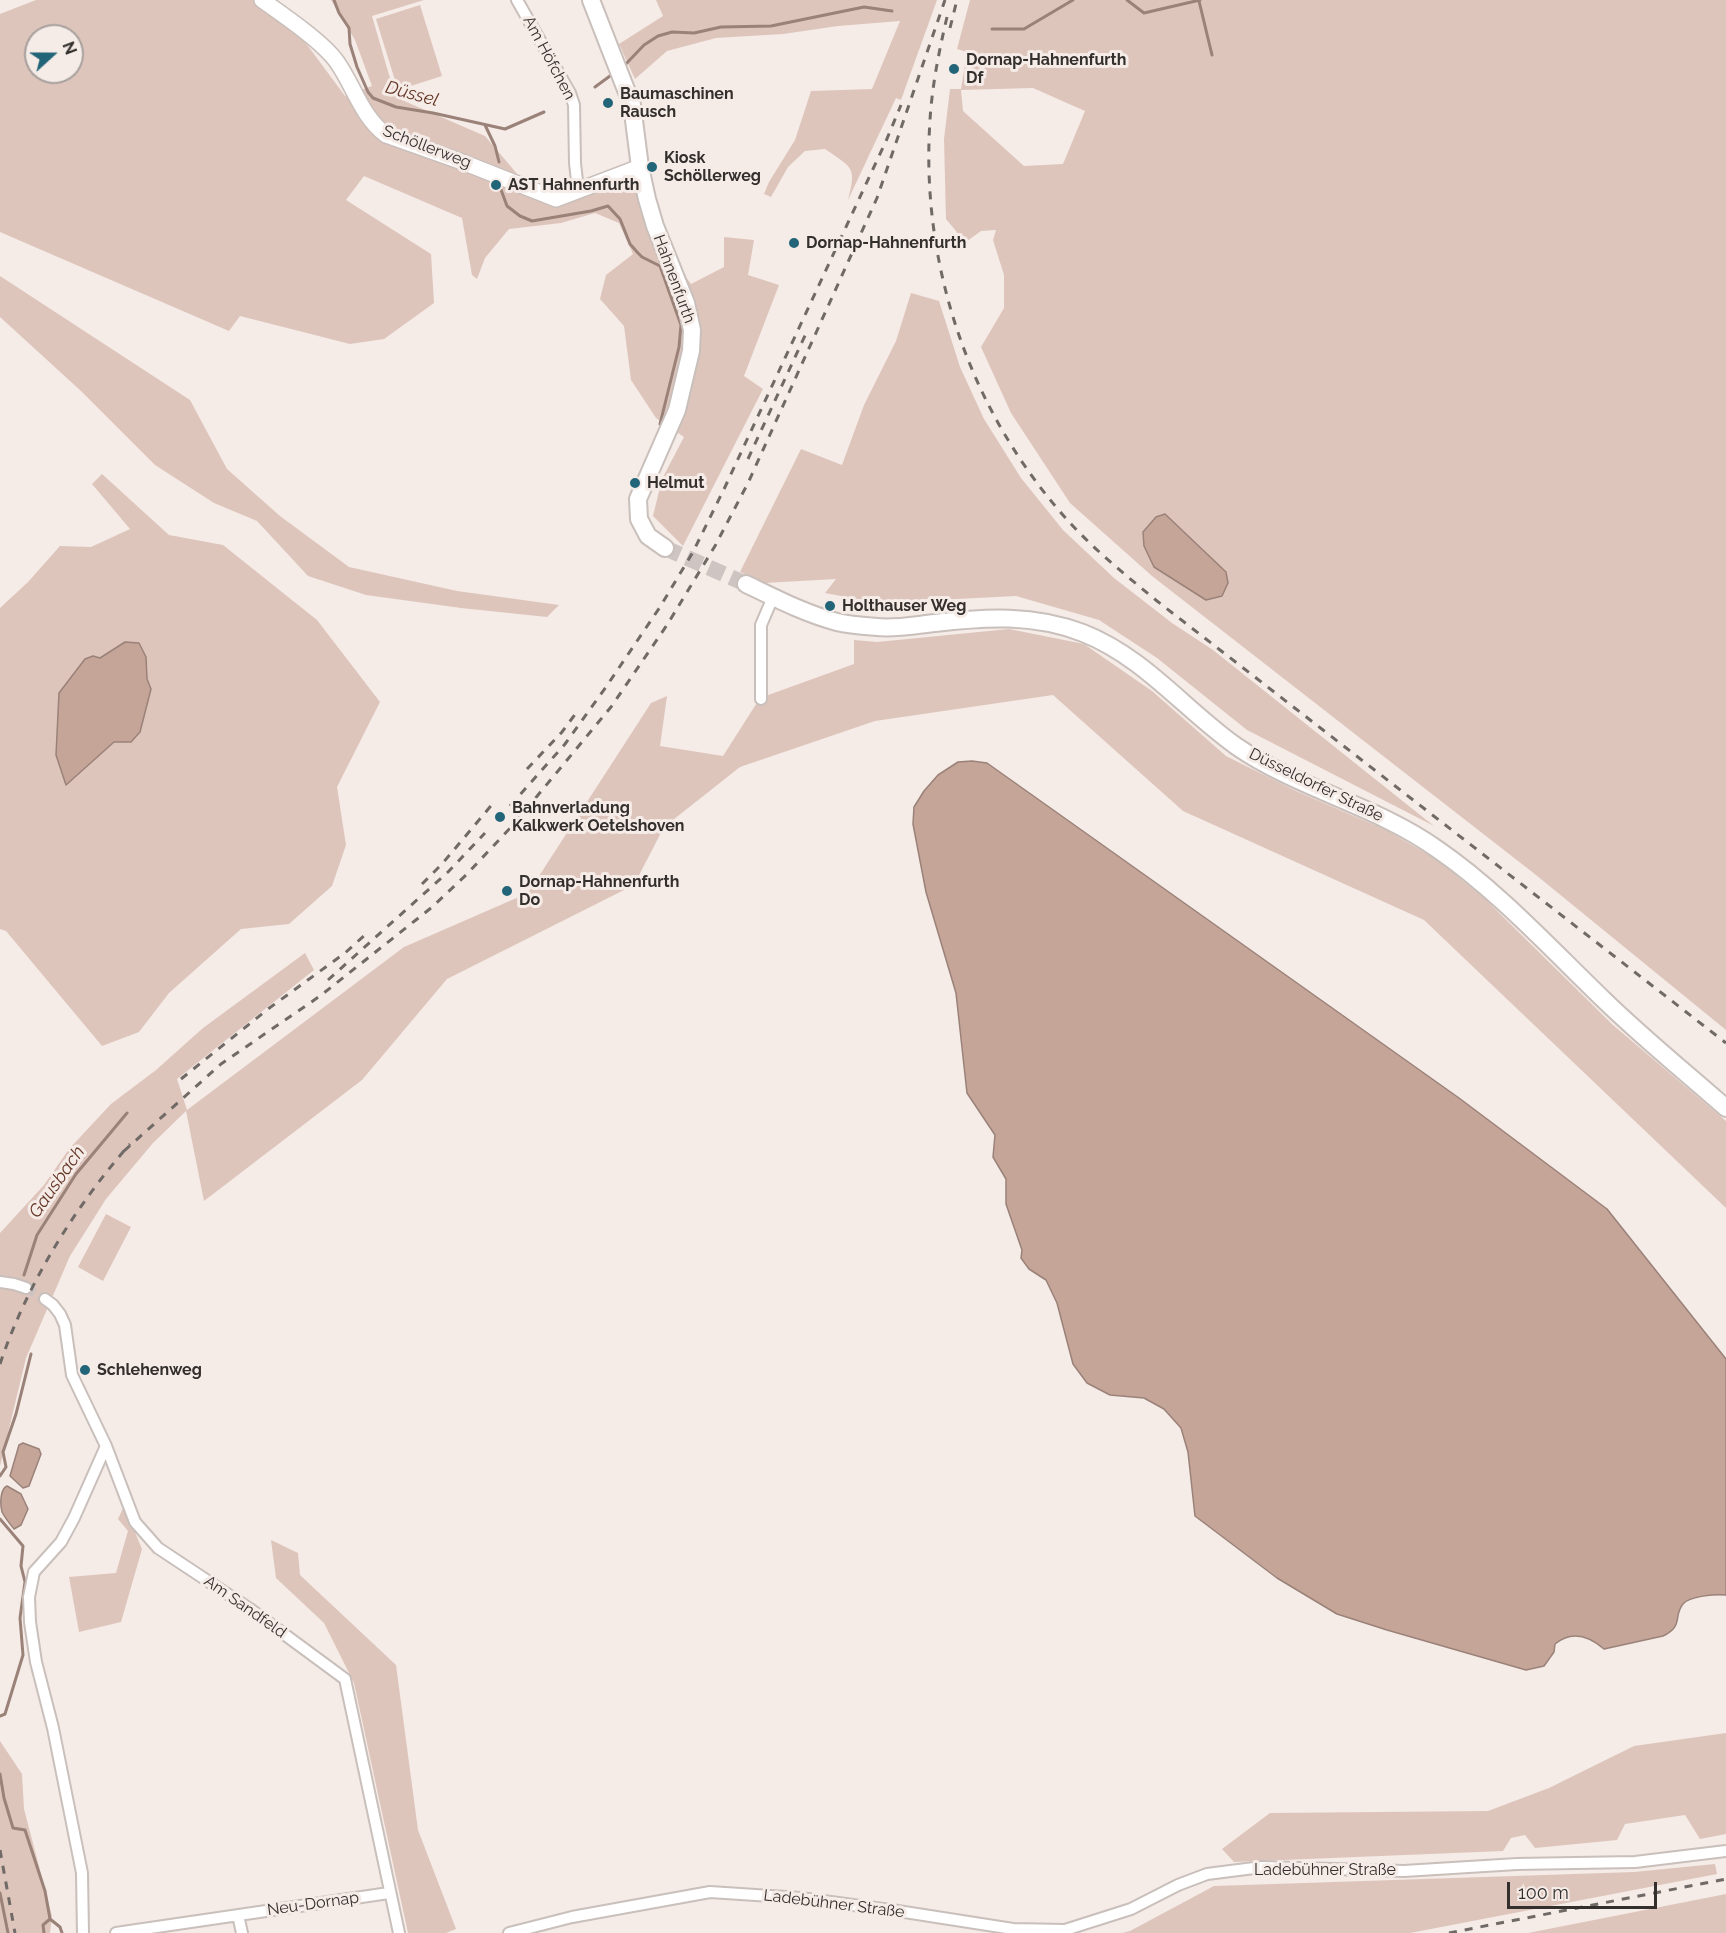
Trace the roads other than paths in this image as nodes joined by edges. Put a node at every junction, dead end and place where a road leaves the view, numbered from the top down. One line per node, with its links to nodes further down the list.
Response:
1 (262, 0): 5 (street, Schöllerweg)
2 (517, 0): 5 (street, Am Höfchen)
3 (591, 0): 4 (main road, Hahnenfurth)
4 (640, 167): 5 (street, Schöllerweg); 6 (main road, Hahnenfurth)
5 (578, 190)
6 (665, 548)
7 (746, 584): 8 (main road, Düsseldorfer Straße)
8 (773, 597): 9 (street); 10 (main road, Düsseldorfer Straße)
9 (761, 699)
10 (1726, 1108)
11 (0, 1282): 12 (street)
12 (26, 1288)
13 (45, 1299): 14 (street, Am Sandfeld)
14 (106, 1446): 16 (street, Am Sandfeld); 18 (street)
15 (1726, 1851): 22 (street, Ladebühner Straße)
16 (389, 1893): 17 (street, Neu-Dornap); 21 (street, Am Sandfeld)
17 (238, 1915): 19 (street, Neu-Dornap); 20 (street)
18 (83, 1933)
19 (116, 1933)
20 (242, 1933)
21 (399, 1933)
22 (509, 1933)

